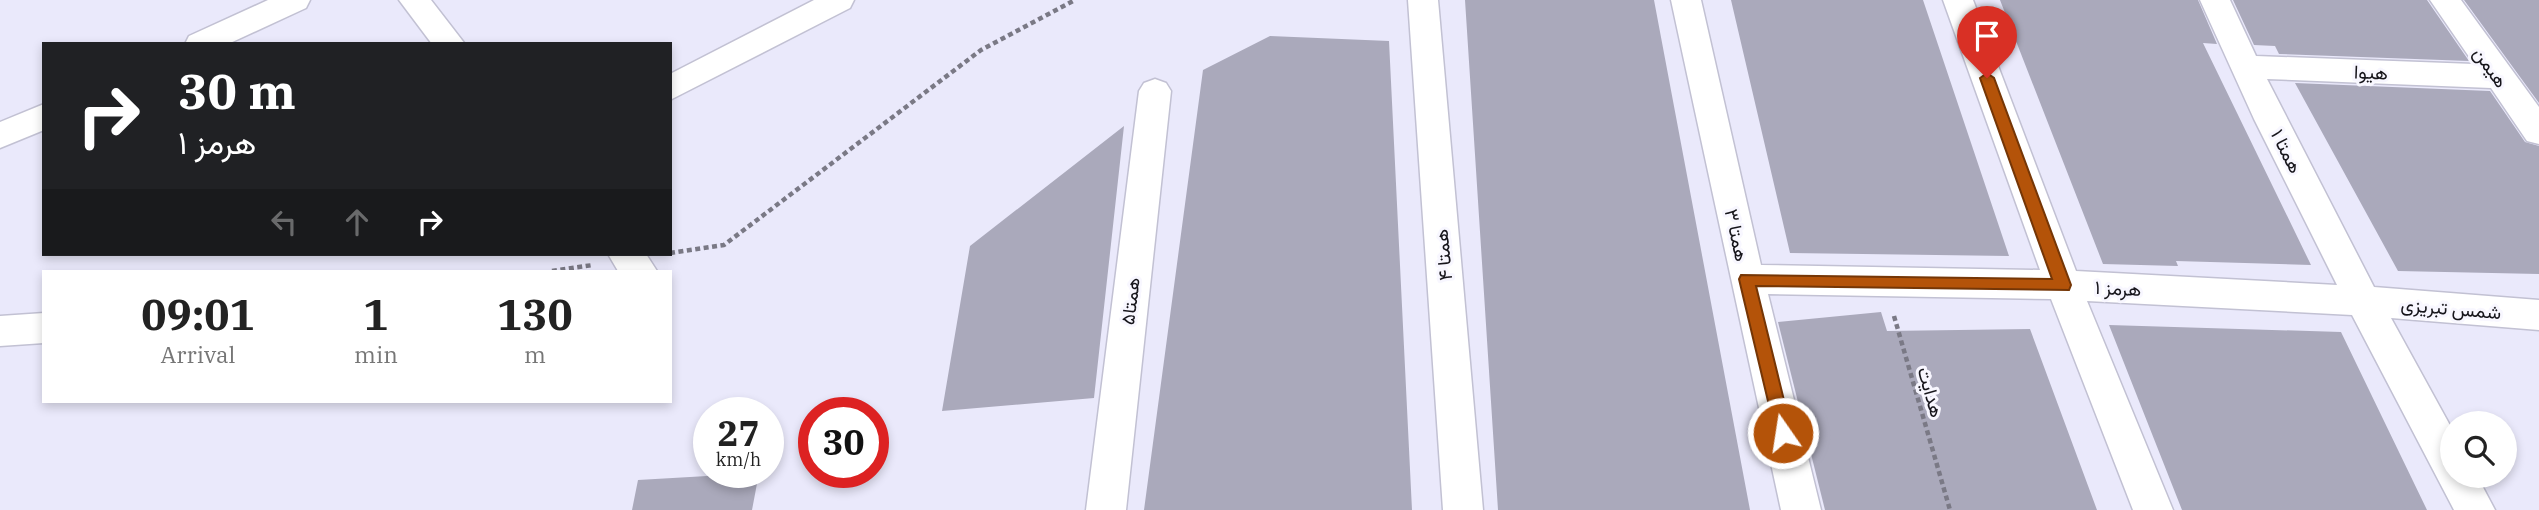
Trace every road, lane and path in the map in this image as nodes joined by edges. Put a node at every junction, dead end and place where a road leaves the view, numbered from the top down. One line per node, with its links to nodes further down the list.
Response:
1 (295, 0): 10 (street)
2 (414, 0): 11 (street)
3 (839, 0): 14 (street)
4 (1076, 0): 19 (path)
5 (1423, 0): 32 (street, همتا ۴)
6 (1686, 0): 22 (street, همتا ۳)
7 (1958, 0): 24 (street)
8 (2215, 0): 12 (street, همتا ۱)
9 (2445, 0): 13 (street, هیمن)
10 (204, 42)
11 (448, 42)
12 (2245, 67): 13 (street, هیوا); 25 (street, همتا ۱)
13 (2497, 77): 17 (street, هیمن)
14 (672, 87)
15 (1156, 91): 31 (street, همتا۵)
16 (42, 117): 18 (street)
17 (2539, 132)
18 (0, 136)
19 (672, 253)
20 (627, 256): 21 (street)
21 (638, 270)
22 (1747, 279): 23 (street, هرمز ۱); 33 (street, همتا ۳)
23 (1885, 282): 24 (street, هرمز ۱); 34 (path, هدایت)
24 (2063, 285): 25 (street, هرمز ۱); 35 (street)
25 (2362, 301): 26 (street, شمس تبریزی); 29 (street, همتا ۱)
26 (2539, 315)
27 (42, 328): 28 (street)
28 (0, 331)
29 (2440, 445)
30 (2463, 488): 36 (street)
31 (1105, 510)
32 (1463, 510)
33 (1801, 510)
34 (1951, 510)
35 (2153, 510)
36 (2475, 510)

